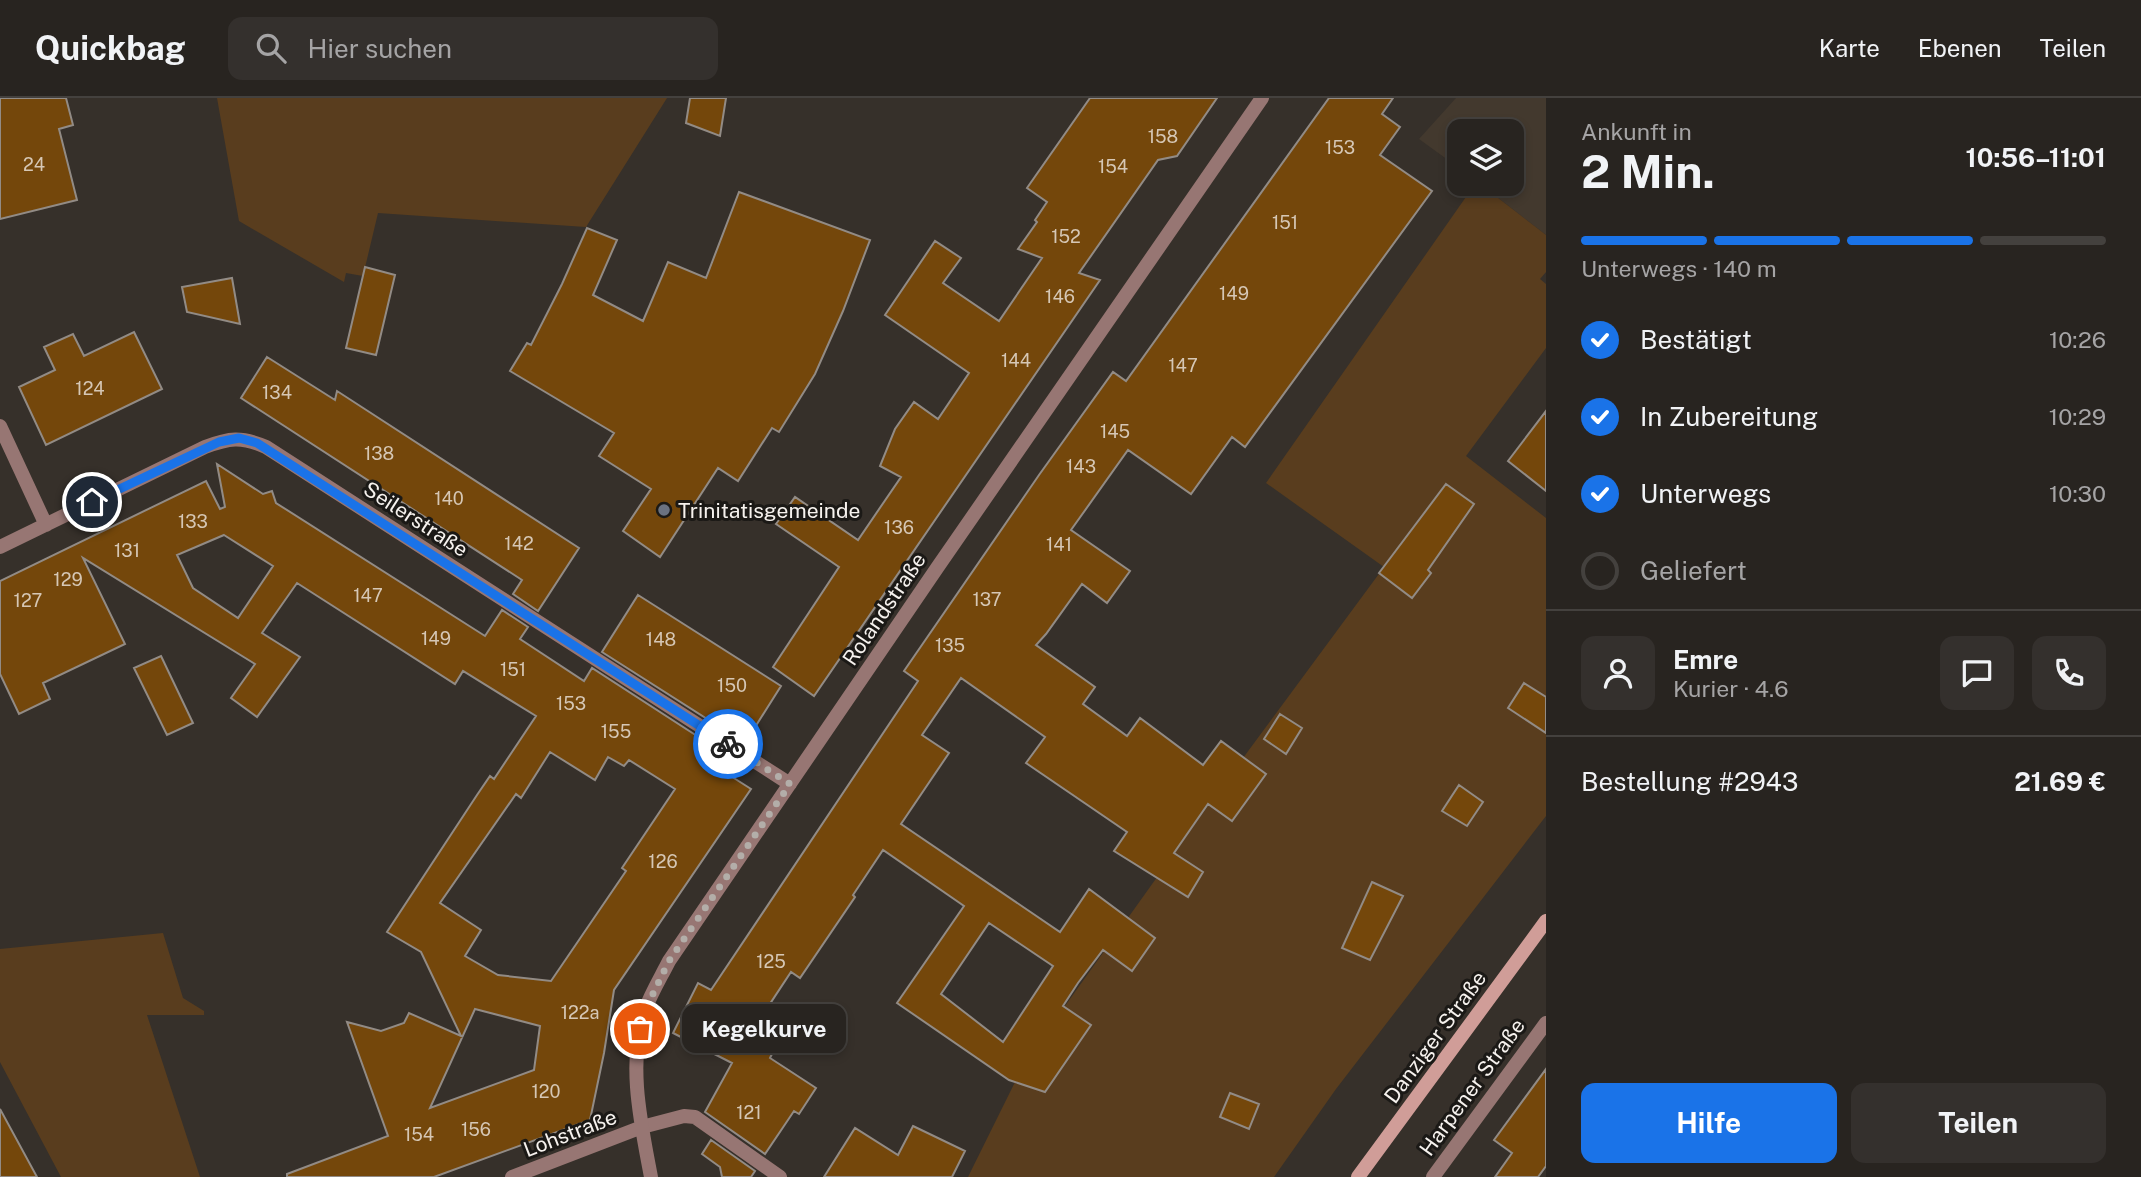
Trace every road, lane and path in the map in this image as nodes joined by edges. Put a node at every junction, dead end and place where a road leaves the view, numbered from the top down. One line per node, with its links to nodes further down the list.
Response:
1 (1262, 98): 5 (street, Rolandstraße)
2 (0, 426): 3 (street)
3 (47, 524): 4 (street, Seilerstraße); 5 (street, Seilerstraße)
4 (0, 547)
5 (790, 784): 8 (street, Rolandstraße)
6 (1546, 921): 12 (main road, Danziger Straße)
7 (1546, 1023): 13 (street, Harpener Straße)
8 (642, 1127): 9 (street, Lohstraße); 10 (street, Rolandstraße); 11 (street, Lohstraße)
9 (512, 1177)
10 (651, 1177)
11 (780, 1177)
12 (1358, 1177)
13 (1433, 1177)

